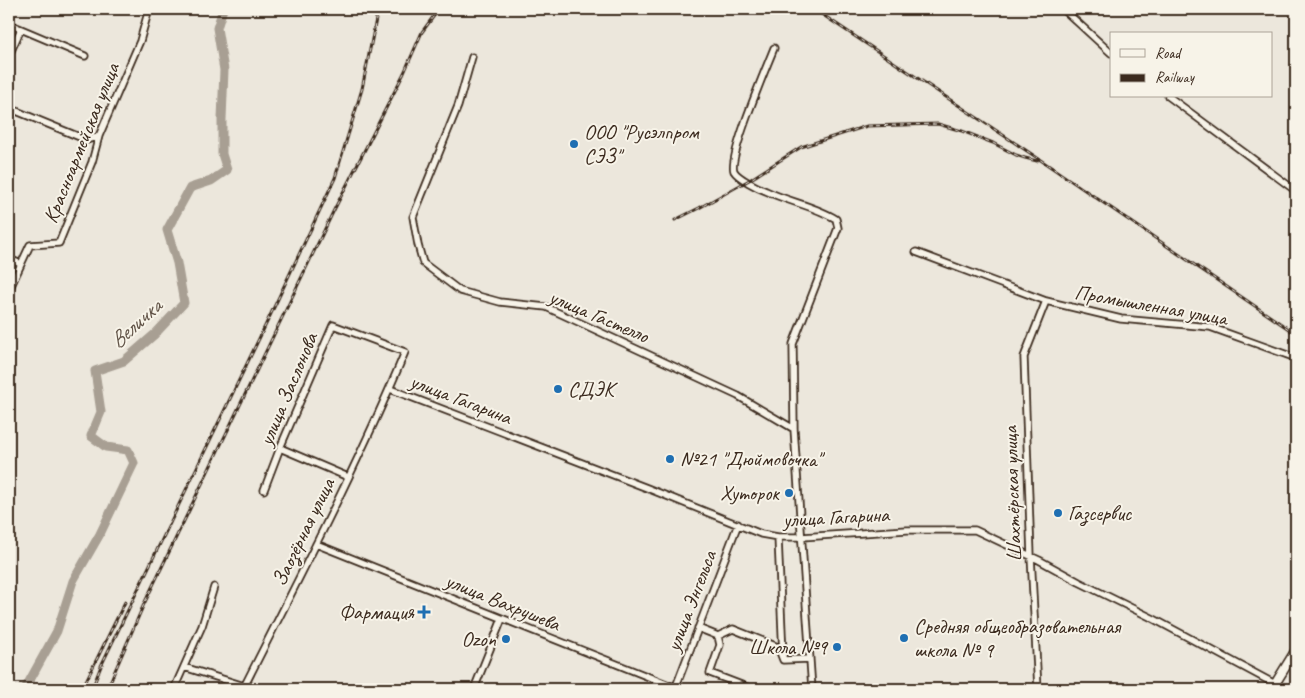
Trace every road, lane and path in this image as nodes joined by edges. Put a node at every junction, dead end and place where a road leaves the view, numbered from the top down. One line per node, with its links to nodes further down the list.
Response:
1 (149, 9): 12 (street, Красноармейская улица)
2 (1063, 9): 6 (street)
3 (9, 24): 4 (street)
4 (21, 29): 7 (street); 8 (street)
5 (774, 48): 21 (street)
6 (1110, 52)
7 (9, 55)
8 (85, 56)
9 (472, 57): 21 (street, улица Гастелло)
10 (1171, 98): 13 (street)
11 (9, 108): 12 (street)
12 (99, 136): 16 (street, Красноармейская улица)
13 (1296, 191)
14 (916, 252): 18 (street, Промышленная улица)
15 (9, 259): 16 (street)
16 (21, 264): 17 (street, Красноармейская улица)
17 (9, 290)
18 (1046, 301): 19 (street, Промышленная улица); 29 (street, Шахтёрская улица)
19 (1296, 358)
20 (390, 389): 22 (street, улица Заслонова); 23 (street, Заозёрная улица); 25 (street, улица Гагарина)
21 (794, 429): 27 (street)
22 (280, 448): 23 (street); 24 (street, улица Заслонова)
23 (348, 477): 28 (street, Заозёрная улица)
24 (264, 490)
25 (738, 524): 26 (street, улица Гагарина); 32 (street, улица Энгельса)
26 (778, 537): 27 (street, улица Гагарина); 36 (street)
27 (802, 537): 29 (street, улица Гагарина); 35 (street)
28 (316, 544): 31 (street, улица Вахрушева); 39 (street, Заозёрная улица)
29 (1031, 556): 38 (street, улица Гагарина); 46 (street, Шахтёрская улица)
30 (214, 587): 37 (street)
31 (502, 619): 42 (street); 43 (street, улица Вахрушева)
32 (698, 628): 33 (street); 43 (street, улица Энгельса)
33 (718, 636): 36 (street); 44 (street)
34 (1296, 650): 38 (main road)
35 (810, 659): 36 (street); 45 (street)
36 (783, 660)
37 (184, 667): 39 (street); 40 (street)
38 (1275, 687)
39 (244, 688): 41 (street)
40 (174, 689)
41 (254, 689)
42 (474, 689)
43 (676, 689)
44 (752, 689)
45 (812, 689)
46 (1038, 689)

